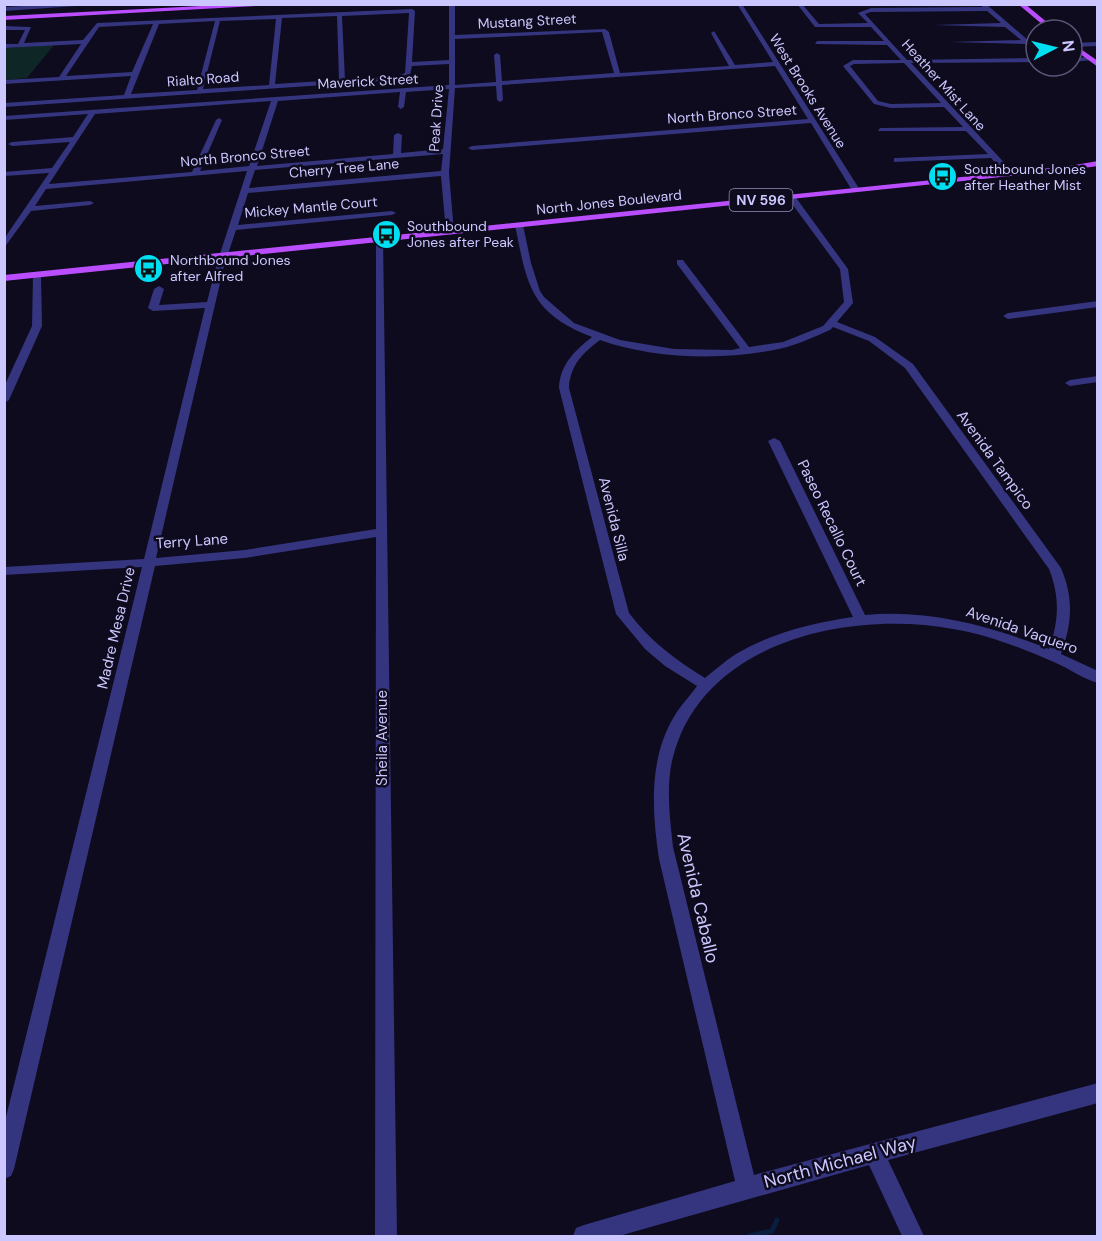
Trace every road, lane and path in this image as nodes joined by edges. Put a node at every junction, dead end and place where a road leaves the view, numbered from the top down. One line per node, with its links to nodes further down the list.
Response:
1 (103, 4): 10 (street)
2 (287, 4): 11 (main road)
3 (452, 4): 24 (street, Peak Drive)
4 (739, 4): 41 (street, West Brooks Avenue)
5 (798, 4): 19 (street)
6 (1033, 4): 7 (street)
7 (1022, 5): 15 (main road)
8 (930, 7): 9 (street); 19 (street, Heather Mist Lane)
9 (984, 7): 21 (street)
10 (4, 9)
11 (192, 9): 14 (main road); 17 (street)
12 (339, 13): 13 (street); 40 (street); 47 (street)
13 (279, 16): 16 (street); 54 (street, Madre Mesa Drive)
14 (4, 18)
15 (1038, 18)
16 (218, 19): 17 (street); 53 (street)
17 (189, 20): 18 (street)
18 (157, 22): 26 (street); 44 (street)
19 (873, 25): 30 (street, Heather Mist Lane)
20 (937, 25): 21 (street)
21 (1006, 25): 25 (street)
22 (4, 28): 32 (street)
23 (714, 33): 43 (street)
24 (452, 37): 39 (street, Peak Drive); 45 (street, Mustang Street)
25 (1024, 40)
26 (86, 42): 32 (street); 46 (street)
27 (953, 42): 28 (street)
28 (1024, 42)
29 (817, 43): 30 (street)
30 (889, 43): 38 (street, Heather Mist Lane)
31 (4, 46): 32 (street)
32 (20, 46)
33 (1084, 54): 36 (main road)
34 (497, 55): 50 (street)
35 (1084, 59): 36 (street)
36 (1090, 59): 42 (main road)
37 (1024, 60): 38 (street)
38 (906, 61): 59 (street, Heather Mist Lane); 59 (street)
39 (452, 62): 40 (street); 51 (street, Peak Drive)
40 (409, 64): 47 (street, Rialto Road)
41 (777, 64): 43 (street, Maverick Street); 64 (street, West Brooks Avenue)
42 (1098, 65)
43 (733, 67): 45 (street, Maverick Street)
44 (133, 74): 46 (street); 55 (street)
45 (618, 76): 50 (street, Maverick Street)
46 (61, 79): 48 (street)
47 (342, 81): 49 (street, Rialto Road)
48 (4, 82)
49 (309, 84): 54 (street, Rialto Road); 56 (street)
50 (499, 85): 51 (street, Maverick Street); 57 (street)
51 (452, 87): 52 (street, Maverick Street); 71 (street, Peak Drive)
52 (403, 91): 56 (street, Maverick Street); 60 (street)
53 (200, 92): 54 (street, Rialto Road); 55 (street, Rialto Road)
54 (274, 92): 56 (street, Maverick Street); 61 (street, Maverick Street); 78 (street, Madre Mesa Drive)
55 (127, 96): 58 (street, Rialto Road)
56 (311, 96)
57 (500, 100)
58 (4, 105)
59 (946, 105): 65 (street, Heather Mist Lane)
60 (401, 107)
61 (93, 112): 62 (street, Maverick Street); 68 (street)
62 (4, 118)
63 (219, 120): 82 (street)
64 (814, 121): 70 (street, North Bronco Street); 86 (street, West Brooks Avenue)
65 (968, 129): 66 (street); 73 (street, Heather Mist Lane)
66 (880, 130)
67 (398, 135): 72 (street)
68 (75, 139): 69 (street); 79 (street)
69 (12, 144)
70 (472, 148)
71 (448, 151): 72 (street, North Bronco Street); 80 (street, Peak Drive)
72 (397, 155): 78 (street, North Bronco Street)
73 (993, 156): 74 (street); 83 (street, Heather Mist Lane)
74 (897, 160)
75 (1098, 163): 76 (main road, North Jones Boulevard / NV 596)
76 (1073, 168): 77 (main road, North Jones Boulevard / NV 596); 83 (main road, North Jones Boulevard / NV 596)
77 (1098, 168)
78 (253, 169): 82 (street, North Bronco Street); 85 (street, Madre Mesa Drive)
79 (54, 170): 81 (street); 84 (street)
80 (445, 173): 85 (street, Cherry Tree Lane); 93 (street, Peak Drive)
81 (4, 174)
82 (195, 174): 84 (street, North Bronco Street)
83 (1010, 174): 86 (main road, North Jones Boulevard / NV 596)
84 (44, 187): 89 (street)
85 (246, 190): 92 (street, Madre Mesa Drive)
86 (856, 190): 87 (main road, North Jones Boulevard / NV 596)
87 (791, 197): 91 (main road, North Jones Boulevard / NV 596); 104 (street)
88 (90, 203): 89 (street)
89 (29, 209): 95 (street)
90 (392, 213): 92 (street, Mickey Mantle Court)
91 (519, 225): 93 (main road, North Jones Boulevard / NV 596); 105 (street)
92 (234, 228): 96 (street, Madre Mesa Drive)
93 (450, 232): 94 (main road, North Jones Boulevard / NV 596)
94 (380, 239): 96 (main road, North Jones Boulevard / NV 596); 111 (street, Sheila Avenue)
95 (4, 246)
96 (225, 256): 98 (main road, North Jones Boulevard / NV 596); 102 (street, Madre Mesa Drive)
97 (680, 262): 106 (street)
98 (37, 275): 99 (main road, North Jones Boulevard / NV 596); 109 (street)
99 (4, 278)
100 (159, 289): 102 (street)
101 (1098, 304): 103 (street)
102 (211, 305): 112 (street, Madre Mesa Drive)
103 (1008, 316)
104 (832, 323): 106 (street); 115 (street, Avenida Tampico)
105 (598, 337): 106 (street); 117 (street, Avenida Silla)
106 (748, 352)
107 (1098, 379): 108 (street)
108 (1070, 383)
109 (4, 400)
110 (774, 441): 114 (street, Paseo Recallo Court)
111 (380, 531): 112 (street, Terry Lane); 122 (street, Sheila Avenue)
112 (149, 561): 113 (street, Terry Lane); 120 (street, Madre Mesa Drive)
113 (4, 571)
114 (861, 620): 115 (street, Avenida Vaquero); 117 (street, Avenida Caballo)
115 (1053, 657): 116 (street, Avenida Vaquero)
116 (1098, 678)
117 (705, 684): 121 (street, Avenida Caballo)
118 (1098, 1093): 119 (street, North Michael Way)
119 (874, 1152): 121 (street, North Michael Way); 124 (street)
120 (4, 1169)
121 (747, 1188): 123 (street, North Michael Way)
122 (386, 1236)
123 (584, 1236)
124 (913, 1236)

